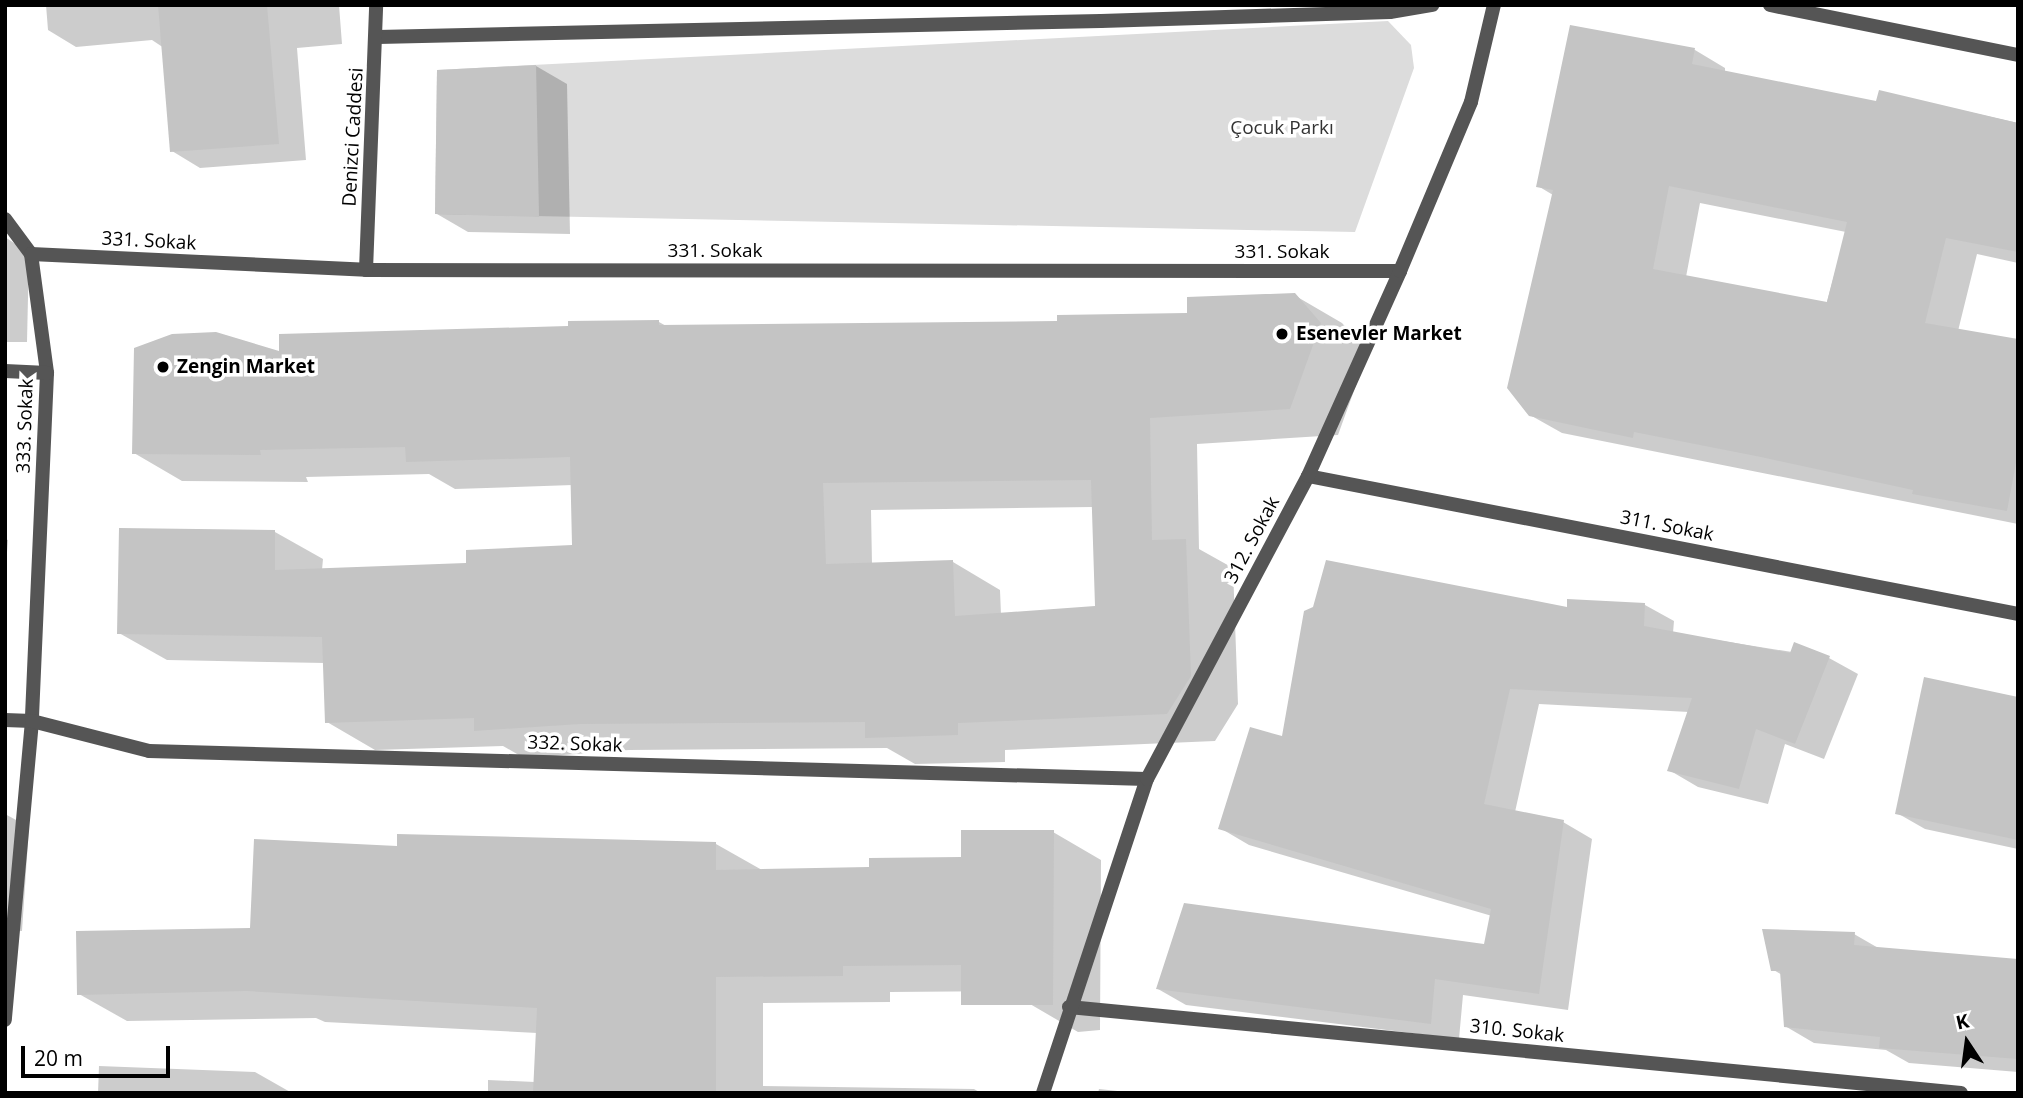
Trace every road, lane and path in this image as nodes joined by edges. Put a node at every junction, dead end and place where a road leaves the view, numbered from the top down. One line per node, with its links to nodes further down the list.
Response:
1 (376, 5): 6 (street, Denizci Caddesi)
2 (1432, 5): 5 (street)
3 (1494, 5): 11 (street, 312. Sokak)
4 (1770, 5): 7 (street)
5 (1390, 8): 6 (street)
6 (377, 37): 10 (street, Denizci Caddesi)
7 (2018, 55)
8 (5, 219): 9 (street, 333. Sokak)
9 (31, 254): 10 (street, 331. Sokak); 13 (street, 333. Sokak)
10 (366, 270): 11 (street, 331. Sokak)
11 (1400, 271): 14 (street, 312. Sokak)
12 (5, 371): 13 (street)
13 (47, 373): 17 (street, 333. Sokak)
14 (1308, 476): 15 (street, 311. Sokak); 18 (street, 312. Sokak)
15 (2018, 614)
16 (5, 720): 17 (street, 332. Sokak)
17 (32, 721): 18 (street, 332. Sokak); 20 (street, 333. Sokak)
18 (1147, 779): 19 (street, 312. Sokak)
19 (1069, 1007): 21 (street, 312. Sokak); 22 (street, 310. Sokak)
20 (5, 1020)
21 (1042, 1093)
22 (1961, 1093)

